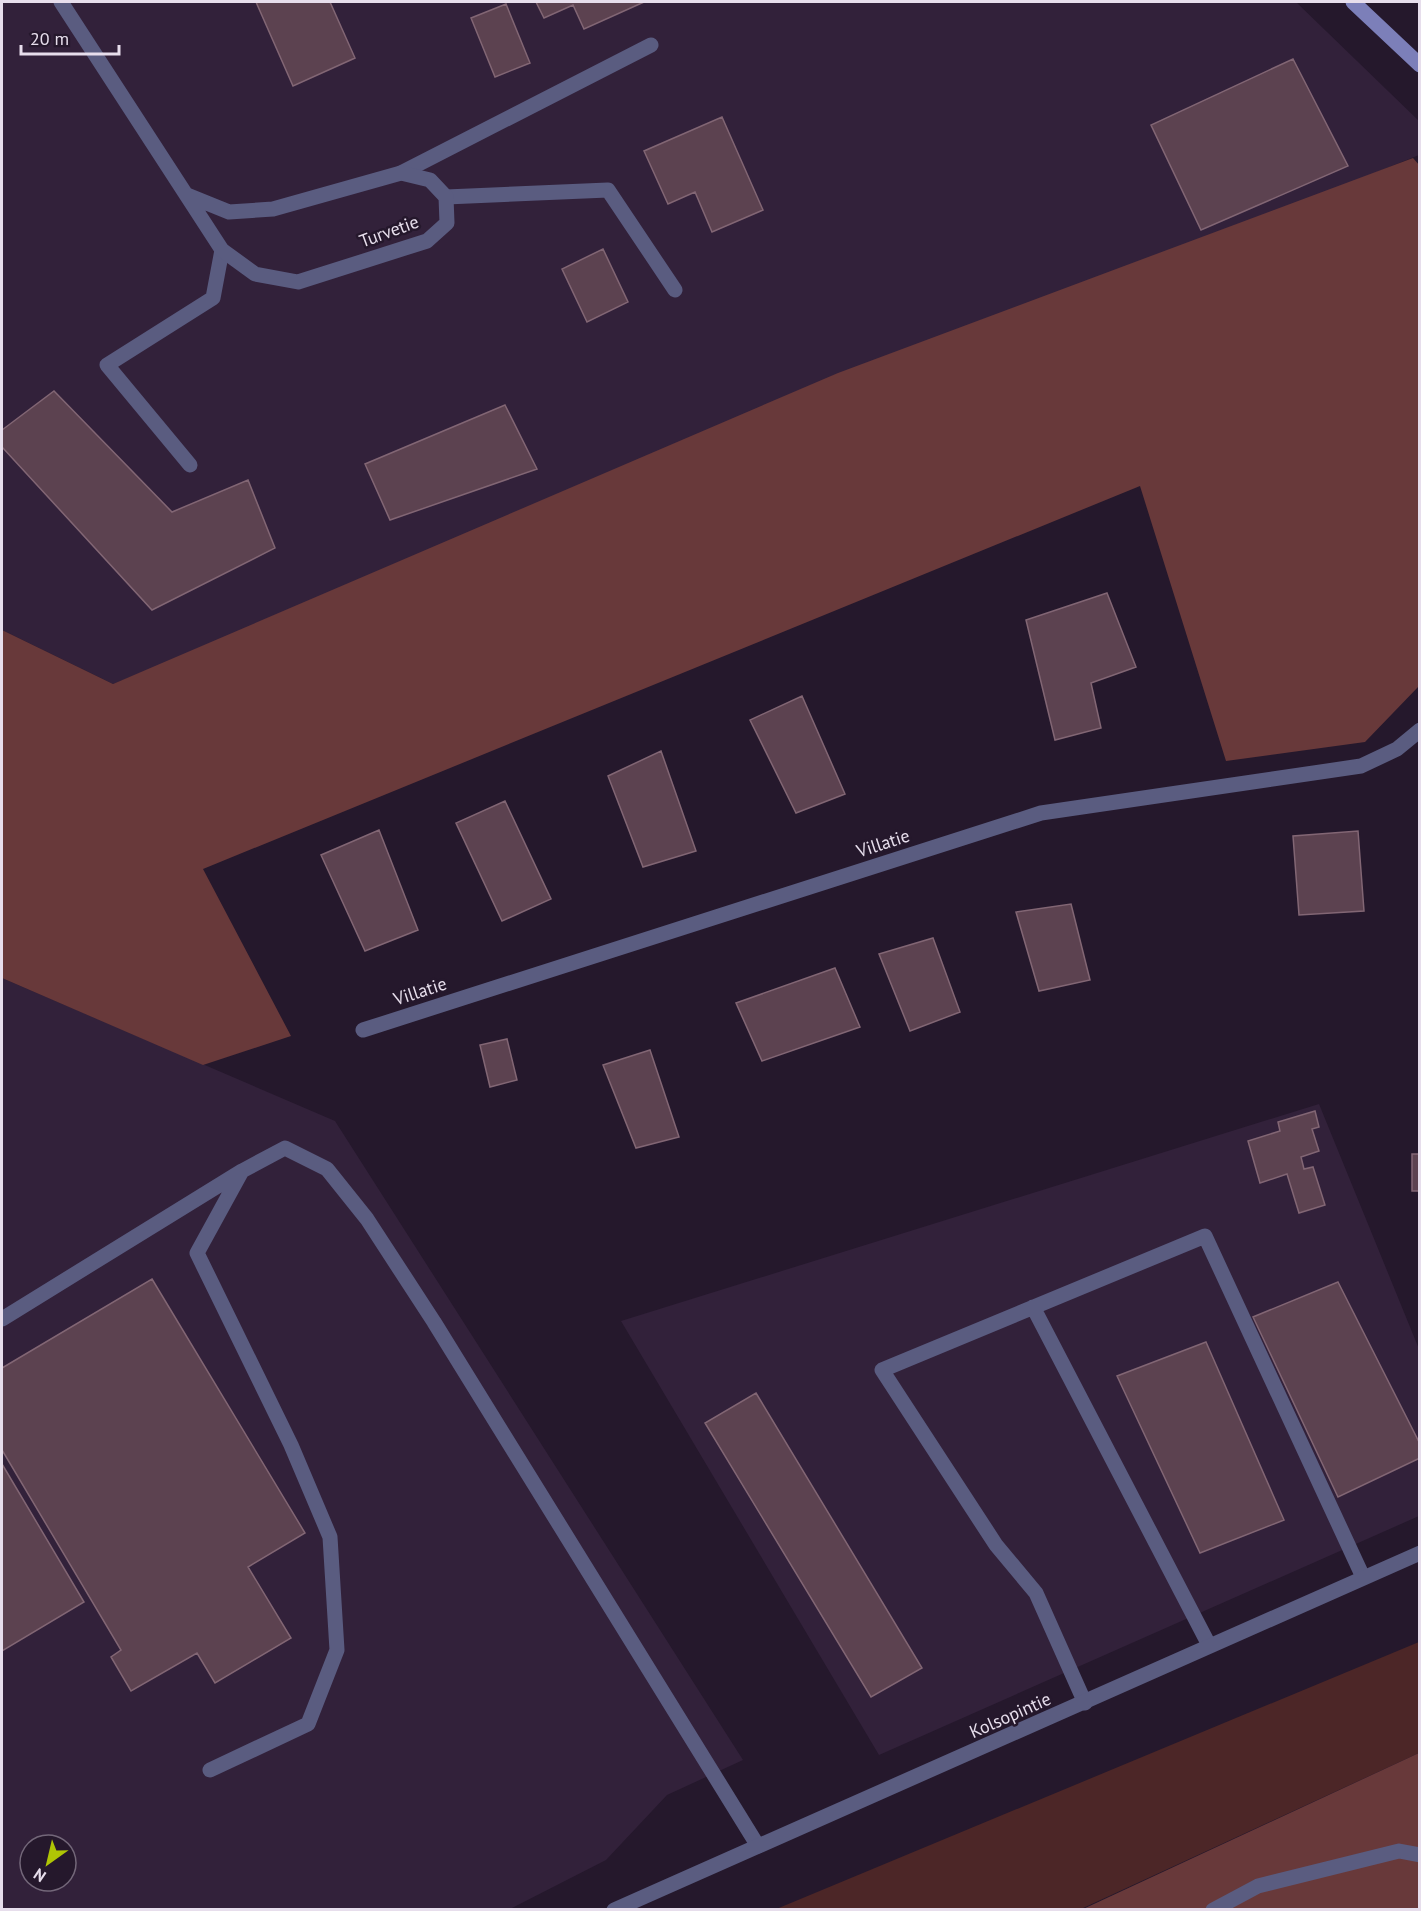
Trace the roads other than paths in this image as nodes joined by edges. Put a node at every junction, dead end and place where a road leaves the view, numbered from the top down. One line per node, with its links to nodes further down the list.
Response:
1 (61, 2): 6 (street, Turvetie)
2 (1353, 2): 4 (main road)
3 (651, 45): 5 (street)
4 (1419, 65)
5 (401, 173): 6 (street); 7 (street)
6 (187, 195): 8 (street, Turvetie)
7 (446, 197): 8 (street, Turvetie); 9 (street)
8 (222, 249): 10 (street)
9 (675, 290)
10 (190, 465)
11 (1419, 730): 12 (street, Villatie)
12 (363, 1030)
13 (242, 1171): 15 (street); 20 (street); 21 (street)
14 (1033, 1307): 17 (street); 18 (street); 19 (street)
15 (2, 1319)
16 (1419, 1553): 17 (street, Kolsopintie)
17 (1363, 1577): 18 (street, Kolsopintie)
18 (1209, 1646): 19 (street, Kolsopintie)
19 (1085, 1703): 21 (street, Kolsopintie)
20 (210, 1770)
21 (758, 1846): 23 (street, Kolsopintie)
22 (1419, 1855): 24 (street)
23 (614, 1910)
24 (1212, 1910)

